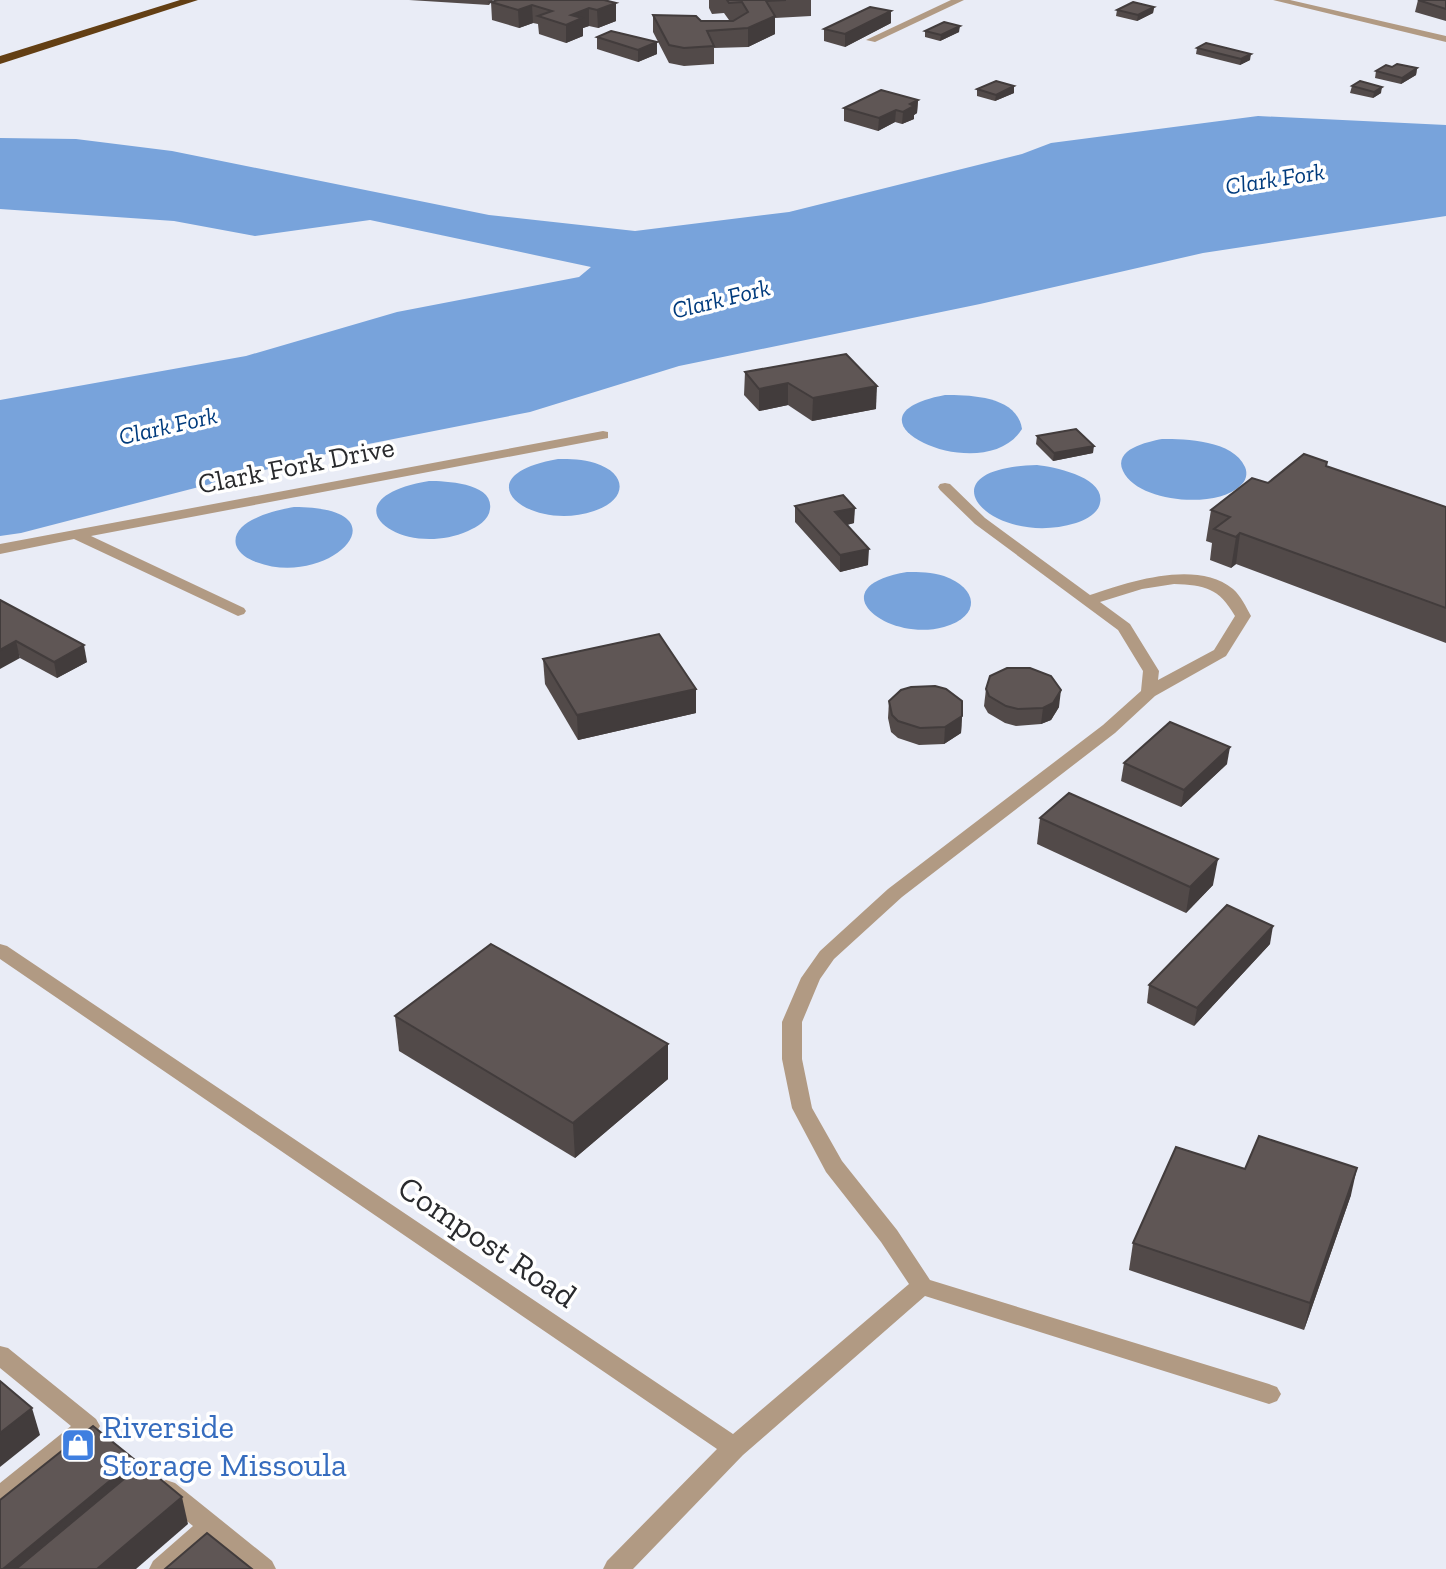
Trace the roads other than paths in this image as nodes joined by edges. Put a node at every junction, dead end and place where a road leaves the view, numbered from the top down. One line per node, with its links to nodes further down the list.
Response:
1 (192, 0): 6 (highway)
2 (959, 0): 5 (street)
3 (1278, 0): 4 (street)
4 (1446, 39)
5 (871, 40)
6 (0, 60)
7 (603, 435): 9 (street, Clark Fork Drive)
8 (945, 488): 11 (street)
9 (79, 536): 10 (street, Clark Fork Drive); 12 (street)
10 (0, 549)
11 (1090, 600): 13 (street); 13 (street)
12 (238, 611)
13 (1149, 692): 15 (street)
14 (0, 950): 20 (street, Compost Road)
15 (922, 1286): 17 (street); 20 (street)
16 (0, 1355): 18 (street)
17 (1269, 1394)
18 (88, 1426): 19 (street); 22 (street)
19 (108, 1443)
20 (734, 1448): 26 (street)
21 (150, 1476): 23 (street)
22 (0, 1497)
23 (211, 1526): 24 (street); 25 (street)
24 (162, 1569)
25 (263, 1569)
26 (615, 1569)

